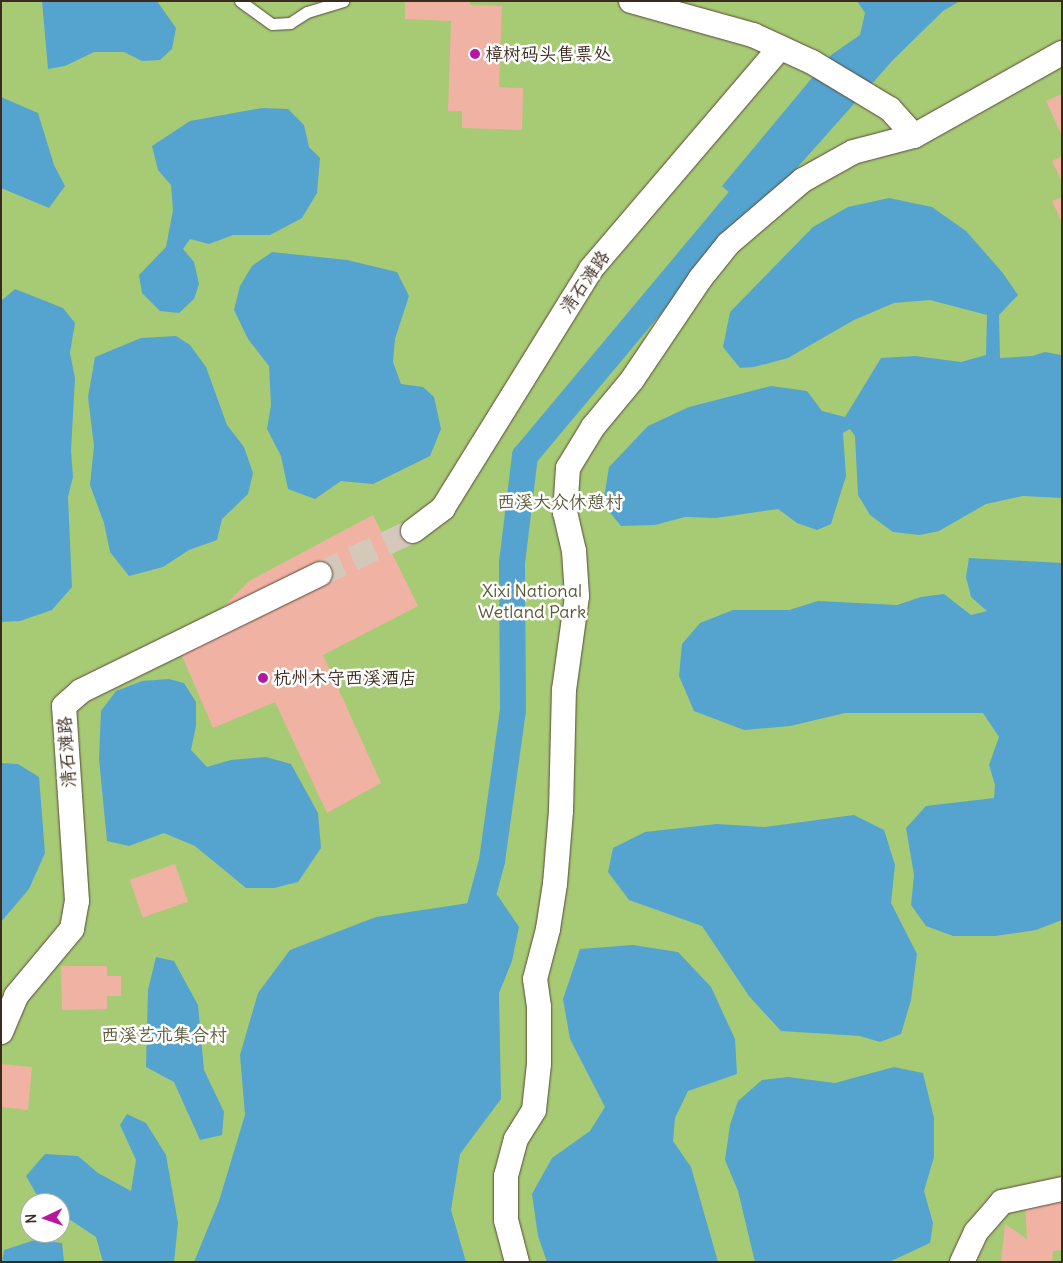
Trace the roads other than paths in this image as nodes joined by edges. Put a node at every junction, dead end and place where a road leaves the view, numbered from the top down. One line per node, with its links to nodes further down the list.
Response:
1 (240, 1): 2 (lane)
2 (343, 1)
3 (631, 1): 4 (street)
4 (780, 48): 6 (street); 7 (street, 清石滩路)
5 (1062, 53): 6 (street)
6 (914, 136): 11 (street)
7 (413, 531)
8 (320, 574): 9 (street, 清石滩路)
9 (1, 1032)
10 (1062, 1189): 12 (street)
11 (517, 1262)
12 (962, 1262)

